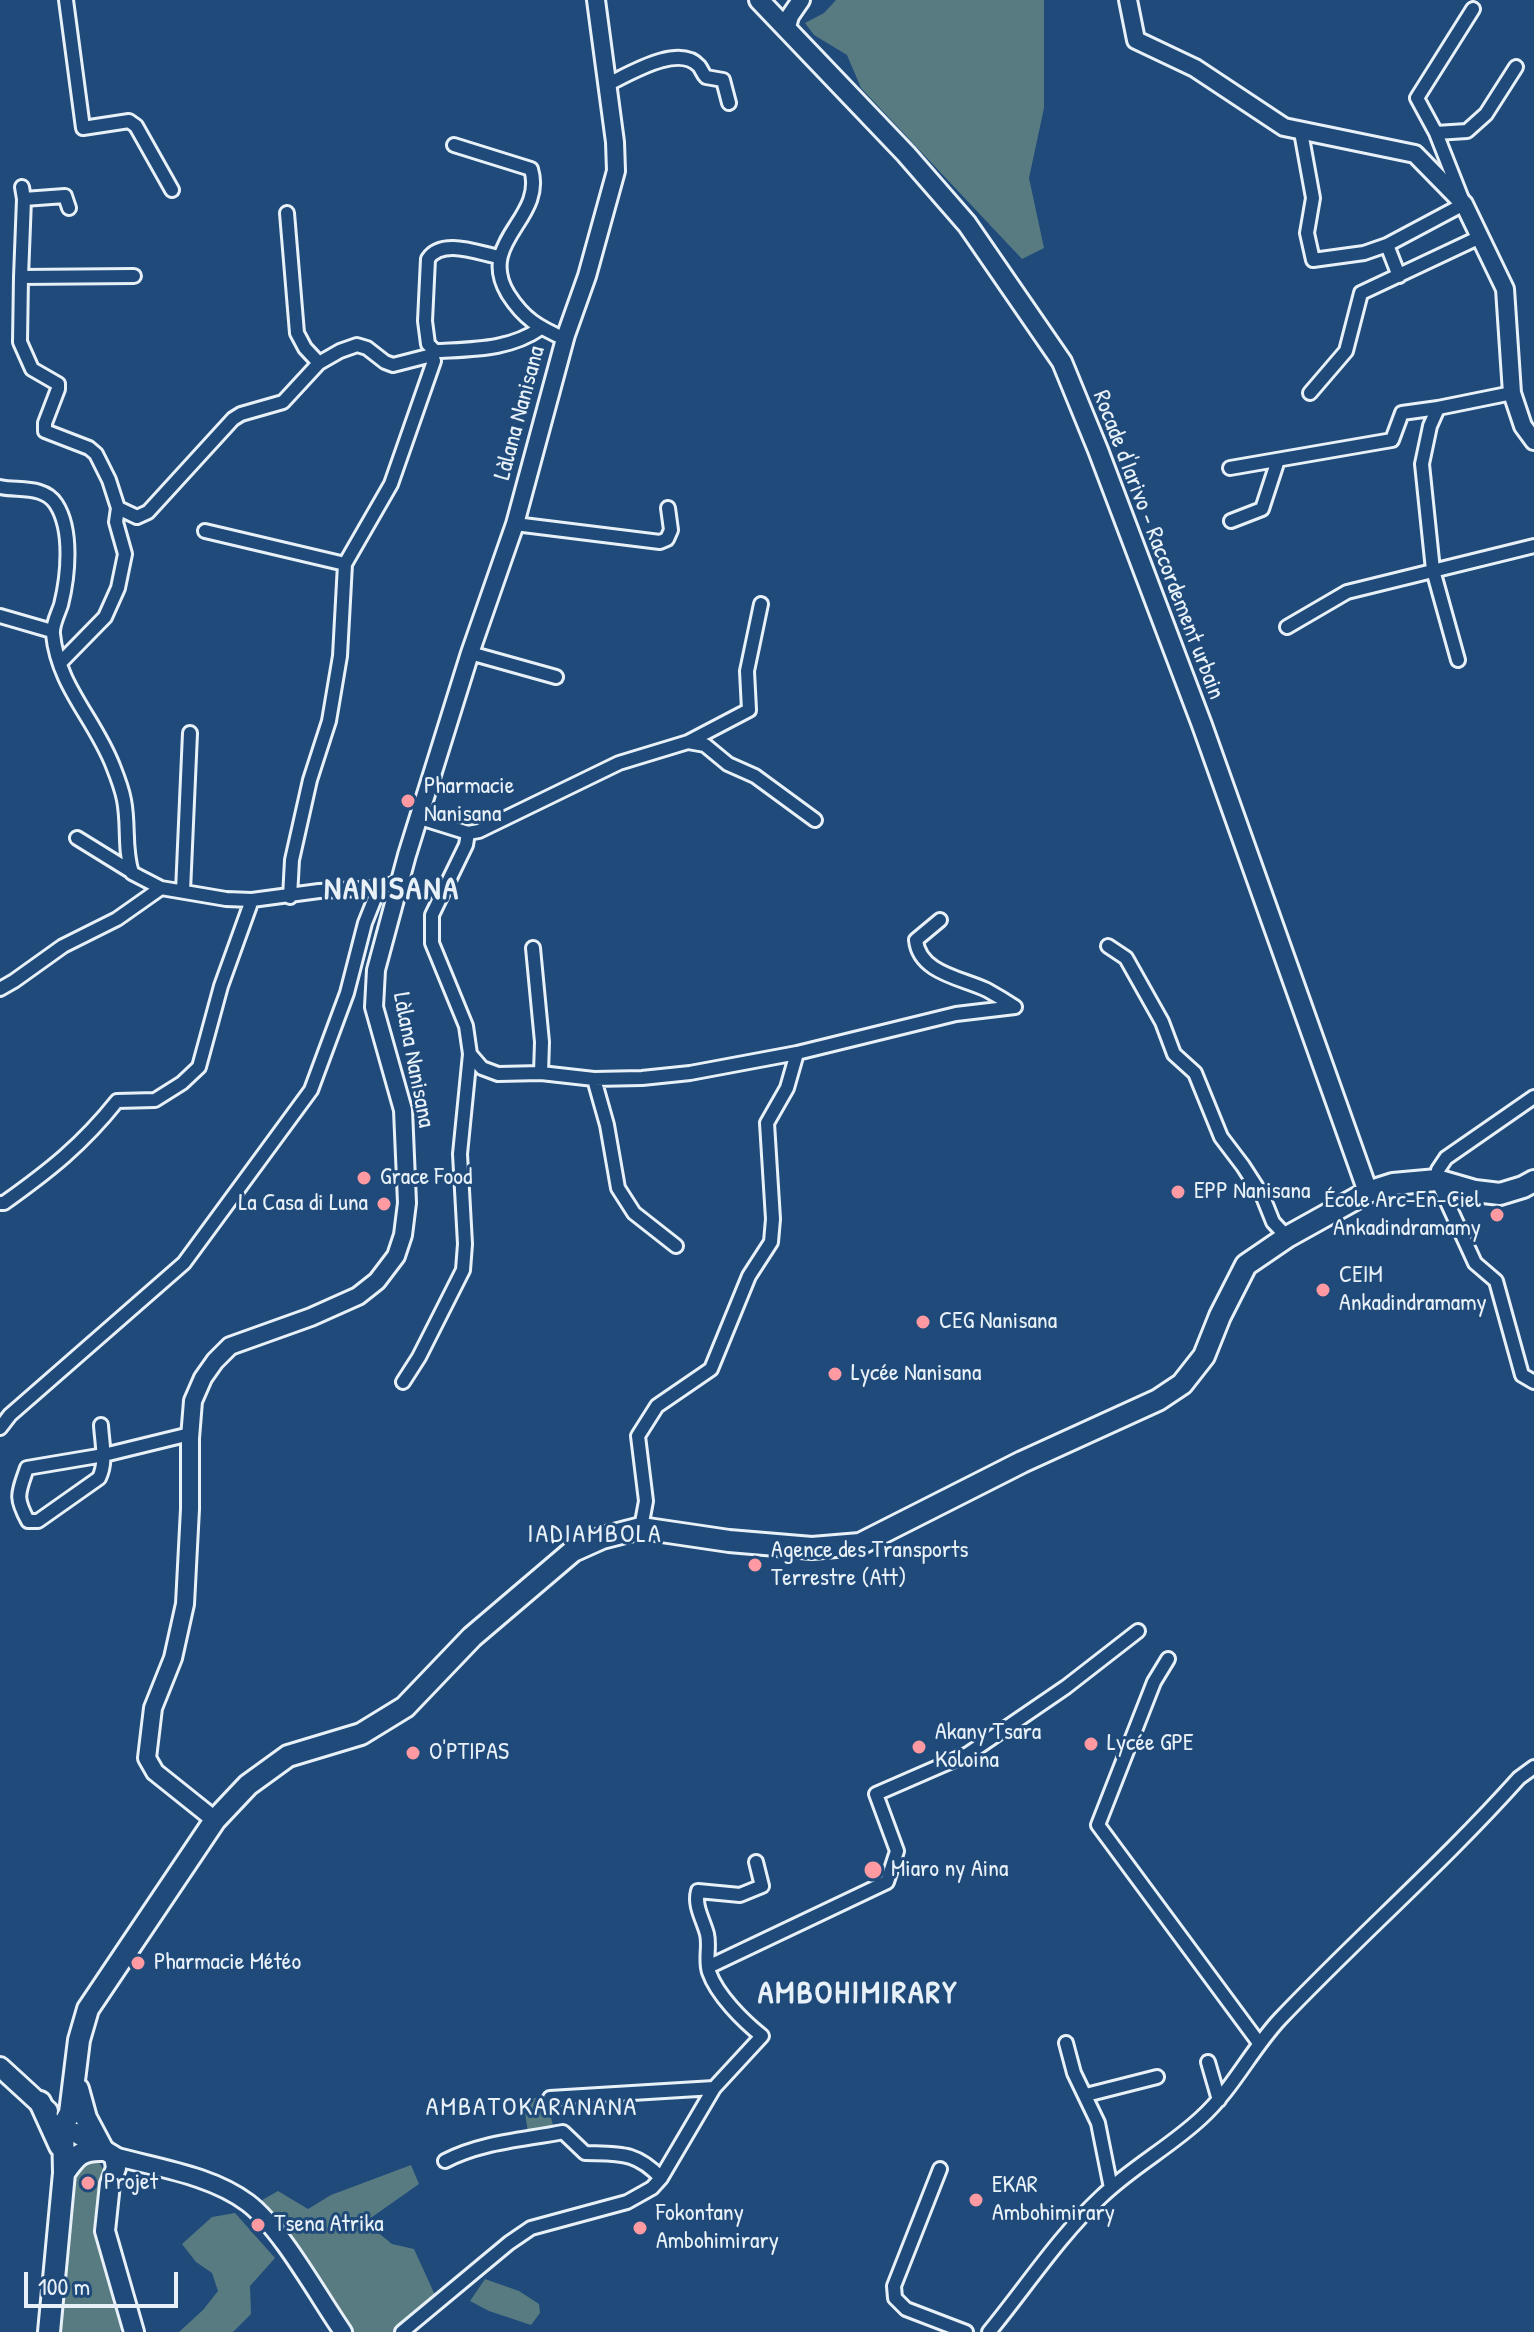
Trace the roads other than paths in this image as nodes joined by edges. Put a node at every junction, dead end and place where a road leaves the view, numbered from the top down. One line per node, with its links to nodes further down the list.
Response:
1 (66, 0): 15 (street)
2 (596, 0): 10 (street, Làlana Nanisana)
3 (759, 0): 4 (street); 8 (main road, Rocade d'Iarivo - Raccordement urbain)
4 (780, 0)
5 (801, 0): 8 (street)
6 (1128, 0): 12 (street)
7 (1473, 9): 13 (street)
8 (787, 27): 76 (main road, Rocade d'Iarivo - Raccordement urbain)
9 (1516, 67): 13 (street)
10 (606, 85): 11 (street); 26 (street, Làlana Nanisana)
11 (729, 103)
12 (1301, 132): 16 (street); 20 (street)
13 (1436, 133): 16 (street)
14 (454, 145): 21 (street)
15 (172, 190)
16 (1464, 204): 19 (street); 20 (street)
17 (69, 208): 24 (street)
18 (287, 213): 27 (street)
19 (1480, 237): 23 (street); 29 (street)
20 (1387, 245): 23 (street)
21 (499, 257): 25 (street); 25 (street)
22 (134, 276): 24 (street)
23 (1399, 276): 28 (street)
24 (21, 277): 36 (street)
25 (541, 328): 26 (street)
26 (565, 339): 39 (street, Làlana Nanisana)
27 (319, 363): 36 (street); 42 (street)
28 (1310, 393)
29 (1512, 393): 30 (street); 31 (street)
30 (1438, 408): 33 (street); 43 (street)
31 (1528, 421): 32 (street)
32 (1534, 441)
33 (1278, 460): 34 (street); 38 (street)
34 (1230, 468)
35 (0, 487): 47 (street)
36 (118, 508): 50 (street)
37 (668, 508): 39 (street)
38 (1231, 521)
39 (515, 524): 48 (street, Làlana Nanisana)
40 (205, 531): 42 (street)
41 (1534, 546): 43 (street)
42 (345, 564): 63 (street)
43 (1433, 570): 46 (street); 49 (street)
44 (761, 604): 53 (street)
45 (0, 616): 47 (street)
46 (1287, 627)
47 (52, 631): 50 (street)
48 (470, 653): 51 (street); 54 (street, Làlana Nanisana)
49 (1458, 660)
50 (60, 663): 58 (street)
51 (556, 677)
52 (190, 733): 62 (street)
53 (688, 742): 55 (street); 56 (street)
54 (420, 818): 56 (street); 59 (street, Làlana Nanisana)
55 (815, 820)
56 (468, 833): 70 (street)
57 (77, 838): 58 (street)
58 (132, 873): 60 (street)
59 (399, 882): 61 (street); 84 (street, Làlana Nanisana)
60 (161, 888): 62 (street); 68 (street)
61 (379, 888): 63 (street); 83 (street)
62 (183, 891): 64 (street)
63 (290, 897): 64 (street)
64 (252, 900): 77 (street)
65 (940, 920): 69 (street)
66 (1108, 946): 78 (street)
67 (533, 948): 71 (street)
68 (0, 989)
69 (797, 1053): 72 (street); 86 (street)
70 (470, 1054): 71 (street); 80 (street)
71 (541, 1073): 72 (street)
72 (594, 1079): 79 (street)
73 (1534, 1097): 74 (street)
74 (1437, 1180): 75 (main road); 76 (main road); 81 (street)
75 (1534, 1181)
76 (1368, 1192): 78 (main road)
77 (0, 1203)
78 (1287, 1237): 86 (main road)
79 (676, 1246)
80 (403, 1382)
81 (1534, 1382)
82 (101, 1425): 85 (street)
83 (0, 1428)
84 (190, 1434): 85 (street); 90 (street, Làlana Nanisana)
85 (104, 1455): 85 (street)
86 (641, 1528): 90 (main road)
87 (1138, 1631): 92 (street)
88 (1168, 1659): 94 (street)
89 (1534, 1767): 94 (street)
90 (215, 1820): 97 (main road)
91 (756, 1862): 92 (street)
92 (708, 1967): 99 (street)
93 (1066, 2043): 100 (street)
94 (1259, 2043): 102 (street)
95 (1208, 2062): 102 (street)
96 (0, 2067): 103 (main road)
97 (75, 2077): 103 (main road); 104 (main road); 105 (main road)
98 (1157, 2077): 100 (street)
99 (714, 2088): 101 (street); 109 (street)
100 (1086, 2095): 110 (street)
101 (550, 2098)
102 (1219, 2100): 110 (street)
103 (40, 2102): 104 (main road); 108 (main road)
104 (72, 2127): 105 (main road); 108 (main road)
105 (109, 2153): 108 (main road); 112 (main road); 113 (street)
106 (445, 2161): 109 (street)
107 (940, 2169): 115 (street)
108 (64, 2173): 111 (main road)
109 (661, 2178): 114 (street)
110 (1111, 2188): 116 (street)
111 (49, 2332)
112 (134, 2332)
113 (343, 2332)
114 (402, 2332)
115 (966, 2332)
116 (989, 2332)

